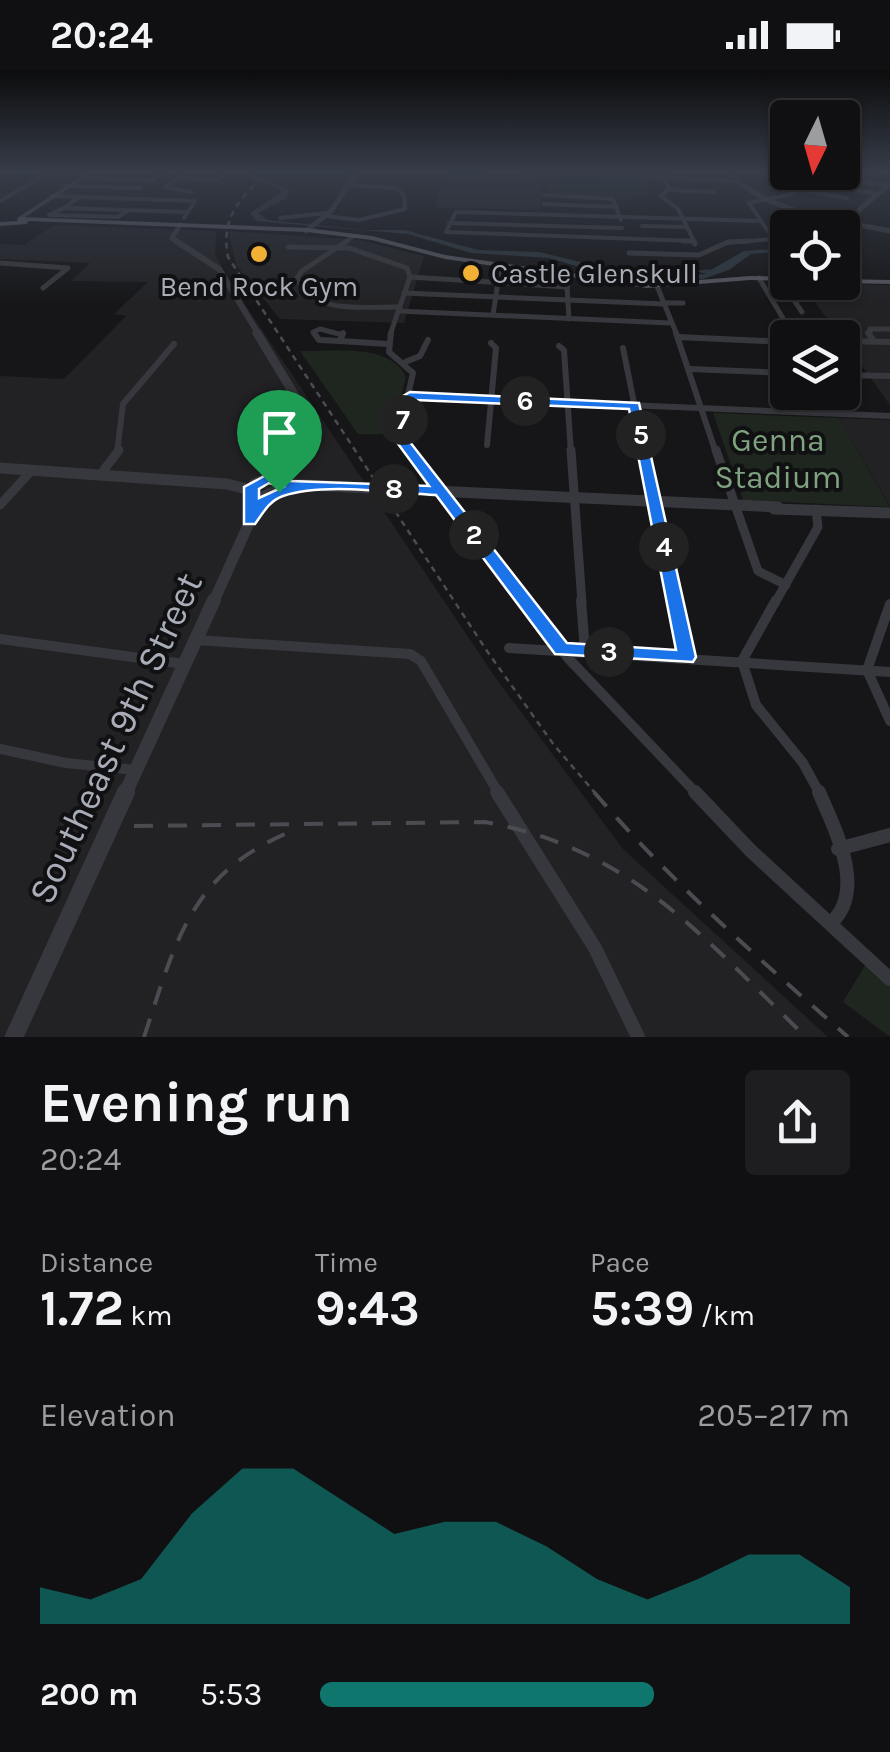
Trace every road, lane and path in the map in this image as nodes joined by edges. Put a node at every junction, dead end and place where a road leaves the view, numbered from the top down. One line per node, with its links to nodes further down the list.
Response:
1 (53, 215): 2 (street)
2 (121, 215)
3 (143, 215): 23 (street)
4 (162, 215): 20 (street)
5 (186, 215): 20 (street)
6 (314, 215): 16 (street)
7 (326, 215): 29 (street)
8 (333, 215): 9 (street)
9 (379, 215)
10 (452, 215): 22 (street)
11 (544, 215): 25 (street)
12 (549, 215): 15 (street)
13 (681, 215): 17 (street)
14 (756, 215): 21 (street)
15 (620, 217): 17 (street); 28 (street)
16 (280, 218)
17 (683, 219): 18 (street); 27 (street)
18 (722, 220): 21 (street); 36 (street)
19 (7, 221): 20 (main road); 23 (main road)
20 (182, 221): 23 (main road); 29 (main road); 96 (street, Southeast 9th Street)
21 (760, 221): 31 (street)
22 (449, 223): 25 (street); 33 (street)
23 (132, 224)
24 (860, 224): 30 (street)
25 (544, 226): 28 (street); 33 (street)
26 (642, 226): 27 (street)
27 (686, 227): 37 (street)
28 (622, 228): 35 (street)
29 (307, 230): 32 (main road)
30 (890, 232)
31 (770, 235)
32 (353, 236): 39 (street); 42 (main road)
33 (545, 237): 35 (street)
34 (770, 239): 36 (street)
35 (625, 240): 37 (street); 40 (street)
36 (738, 240): 40 (street)
37 (694, 242): 40 (street)
38 (288, 247): 39 (street)
39 (335, 249): 44 (street); 63 (street)
40 (709, 250)
41 (0, 263): 52 (street)
42 (506, 266): 43 (main road); 46 (street)
43 (570, 275): 50 (street); 51 (main road)
44 (410, 276): 46 (street); 55 (street)
45 (757, 278): 47 (main road); 51 (main road); 53 (street)
46 (498, 280): 50 (street); 56 (street)
47 (770, 280)
48 (860, 281): 49 (main road)
49 (890, 282)
50 (567, 287): 57 (street)
51 (657, 287): 59 (street)
52 (42, 288)
53 (767, 292): 54 (street); 61 (street)
54 (770, 292)
55 (404, 293): 56 (street); 63 (street)
56 (496, 297): 57 (street); 65 (street)
57 (568, 300): 59 (street); 66 (street)
58 (793, 300): 62 (street)
59 (663, 303): 60 (street); 68 (street)
60 (683, 304)
61 (774, 304): 62 (street); 67 (street)
62 (796, 305): 64 (street)
63 (399, 309): 65 (street); 79 (street)
64 (802, 312)
65 (492, 315): 66 (street)
66 (569, 319): 68 (street)
67 (784, 320)
68 (670, 322): 70 (street)
69 (890, 330): 75 (street)
70 (678, 337): 73 (street); 83 (street)
71 (428, 340): 82 (street)
72 (340, 341): 72 (street); 79 (street)
73 (770, 341)
74 (860, 342): 75 (street)
75 (874, 342): 76 (street)
76 (890, 342)
77 (492, 343): 88 (street)
78 (174, 344): 99 (street)
79 (387, 344): 82 (street)
80 (559, 346): 89 (street)
81 (623, 348): 90 (street)
82 (403, 363): 87 (street)
83 (689, 369): 84 (street); 91 (street)
84 (770, 371)
85 (860, 375): 86 (street)
86 (890, 376)
87 (410, 396): 88 (street); 102 (street)
88 (492, 399): 89 (street); 95 (street)
89 (568, 402): 90 (street); 103 (street)
90 (635, 405): 91 (street); 104 (street)
91 (702, 408): 93 (street); 106 (street)
92 (836, 410): 93 (street)
93 (838, 414): 94 (street)
94 (890, 416)
95 (488, 445)
96 (284, 464): 100 (street, Southeast 9th Street); 101 (street, Southeast 9th Street)
97 (0, 468): 98 (street)
98 (32, 470): 99 (street); 105 (street)
99 (100, 474): 100 (street)
100 (257, 486): 101 (street); 101 (street); 109 (street, Southeast 9th Street)
101 (278, 488): 102 (street); 109 (street, Southeast 9th Street)
102 (440, 491): 103 (street); 115 (street)
103 (576, 499): 104 (street); 116 (street)
104 (655, 503): 106 (street); 118 (street)
105 (0, 505)
106 (735, 505): 107 (street); 110 (street)
107 (816, 509): 108 (street); 110 (street)
108 (890, 513)
109 (250, 521): 113 (street, Southeast 9th Street)
110 (786, 585): 119 (street)
111 (890, 604): 121 (street)
112 (0, 639): 120 (street)
113 (195, 640): 117 (street); 120 (street, Southeast 9th Street)
114 (509, 648): 115 (street)
115 (562, 650): 116 (street); 128 (street)
116 (584, 651): 118 (street)
117 (410, 654): 131 (street)
118 (686, 657): 119 (street)
119 (742, 661): 121 (street); 127 (street)
120 (184, 664): 125 (street, Southeast 9th Street)
121 (867, 670): 122 (street); 123 (street)
122 (890, 672)
123 (890, 721)
124 (0, 749): 125 (street)
125 (136, 770): 130 (street, Southeast 9th Street)
126 (890, 835): 127 (street)
127 (838, 849): 128 (street)
128 (831, 922): 129 (street)
129 (890, 980)
130 (14, 1037)
131 (638, 1037)

